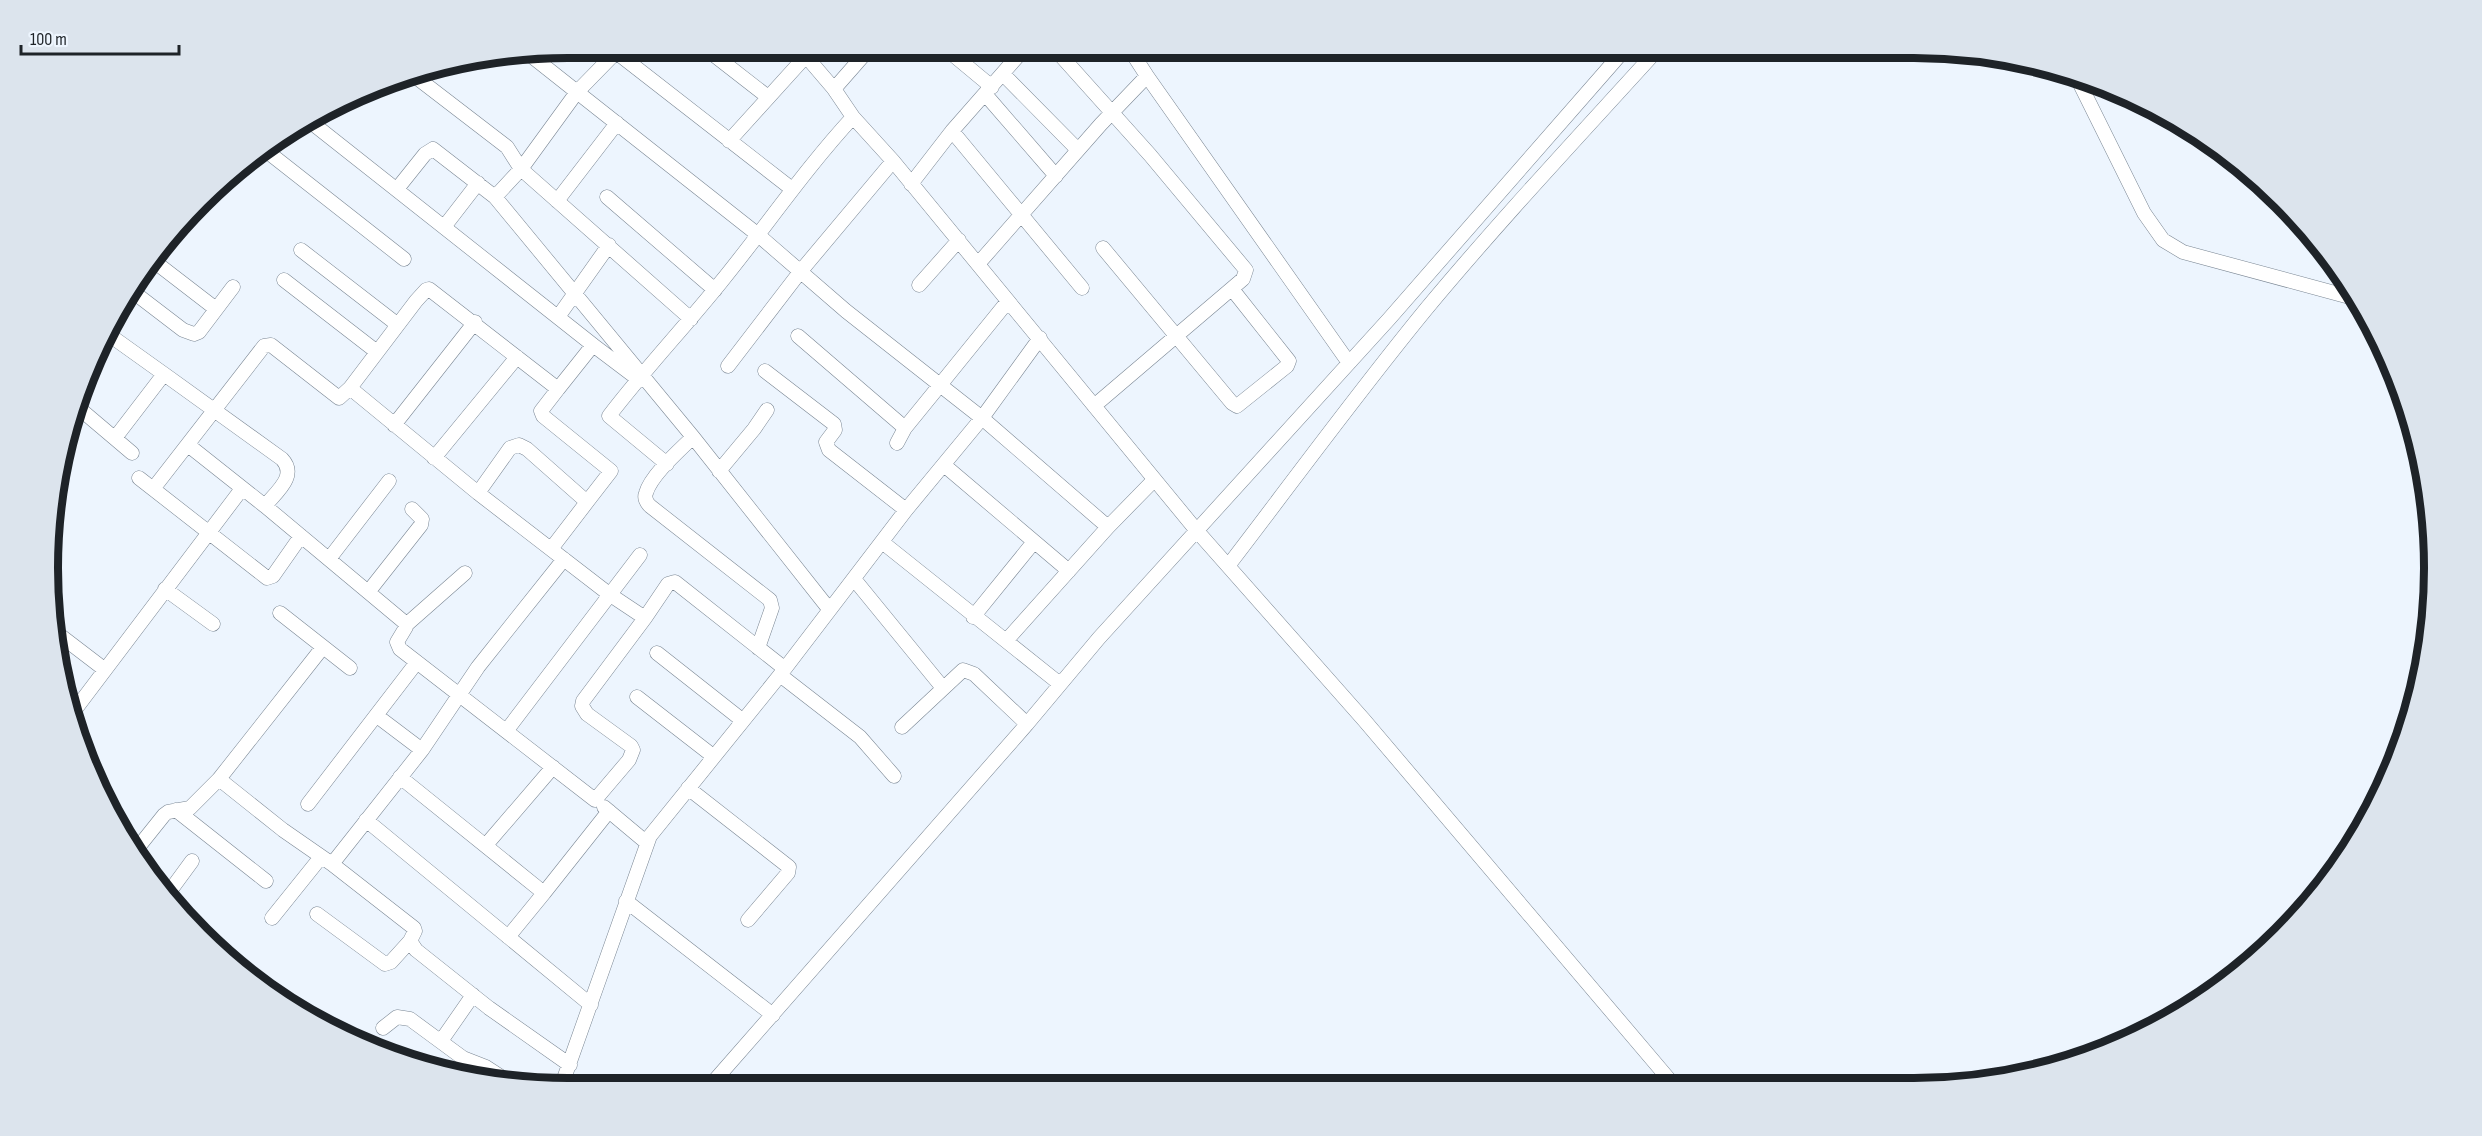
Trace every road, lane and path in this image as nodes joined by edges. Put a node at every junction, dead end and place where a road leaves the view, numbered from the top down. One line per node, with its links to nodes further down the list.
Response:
1 (610, 58): 20 (street)
2 (628, 58): 27 (street)
3 (718, 58): 21 (street)
4 (797, 58): 21 (street)
5 (807, 58): 18 (street)
6 (861, 58): 18 (street)
7 (955, 58): 19 (street)
8 (1017, 58): 14 (street)
9 (1063, 58): 22 (street)
10 (1137, 58): 15 (street)
11 (1617, 58): 73 (street)
12 (1650, 58): 117 (street)
13 (537, 60): 20 (street)
14 (1003, 74): 19 (street); 28 (street)
15 (1147, 76): 22 (street); 73 (street)
16 (421, 81): 31 (street)
17 (2082, 87): 59 (street)
18 (834, 89): 23 (street)
19 (989, 90): 26 (street); 32 (street)
20 (578, 92): 24 (street); 31 (street)
21 (768, 97): 27 (street)
22 (1112, 113): 28 (street); 55 (street)
23 (853, 117): 30 (street); 36 (street)
24 (617, 123): 39 (street); 42 (street)
25 (316, 125): 35 (street)
26 (952, 131): 34 (street); 40 (street)
27 (729, 141): 36 (street)
28 (1078, 150): 32 (street)
29 (271, 154): 47 (street)
30 (893, 161): 34 (street); 50 (street)
31 (521, 169): 37 (street); 39 (street)
32 (1056, 176): 40 (street)
33 (478, 183): 35 (street); 37 (street); 41 (street)
34 (911, 184): 43 (street)
35 (398, 189): 41 (street)
36 (792, 189): 42 (street)
37 (495, 197): 57 (street)
38 (607, 197): 56 (street)
39 (557, 201): 44 (street)
40 (1020, 215): 48 (street); 54 (street)
41 (444, 227): 62 (street)
42 (757, 234): 50 (street); 56 (street)
43 (959, 240): 48 (street); 52 (street)
44 (609, 245): 57 (street); 63 (street)
45 (1103, 248): 67 (street)
46 (301, 250): 65 (street)
47 (404, 259)
48 (978, 264): 60 (street)
49 (159, 265): 61 (street)
50 (800, 272): 74 (street); 78 (street)
51 (284, 280): 71 (street)
52 (919, 285)
53 (233, 288): 61 (street)
54 (1082, 288)
55 (1232, 289): 67 (street); 67 (street)
56 (715, 290): 63 (street)
57 (576, 293): 62 (street); 77 (street)
58 (138, 295): 61 (street)
59 (2344, 296)
60 (1008, 301): 69 (street); 78 (street)
61 (216, 309)
62 (558, 317): 70 (street)
63 (691, 319): 77 (street)
64 (475, 322): 65 (street); 72 (street); 86 (street)
65 (398, 325): 71 (street)
66 (798, 336): 87 (street)
67 (1177, 336): 81 (street)
68 (114, 338): 76 (street)
69 (1040, 338): 81 (street); 85 (street)
70 (593, 345): 77 (street); 80 (street)
71 (377, 352): 79 (street)
72 (517, 357): 80 (street); 93 (street)
73 (1349, 363): 108 (street)
74 (728, 366)
75 (765, 371): 106 (street)
76 (164, 374): 82 (street); 89 (street)
77 (640, 377): 88 (street); 94 (street)
78 (940, 386): 85 (street); 87 (street)
79 (350, 388): 82 (street); 86 (street)
80 (558, 389): 103 (street)
81 (1094, 406): 98 (street)
82 (215, 410): 91 (street); 104 (street)
83 (767, 410): 96 (street)
84 (84, 412): 89 (street)
85 (982, 418): 95 (street); 107 (street)
86 (394, 425): 93 (street)
87 (905, 428): 90 (street)
88 (693, 437): 94 (street); 96 (street)
89 (115, 438): 92 (street)
90 (897, 443)
91 (188, 445): 100 (street); 101 (street)
92 (132, 453)
93 (435, 458): 102 (street)
94 (667, 464): 133 (street)
95 (944, 465): 106 (street); 112 (street)
96 (719, 471): 124 (street)
97 (139, 478): 100 (street)
98 (1154, 480): 107 (street); 108 (street)
99 (389, 481): 116 (street)
100 (153, 489): 109 (street)
101 (241, 490): 104 (street); 109 (street)
102 (478, 493): 103 (street); 113 (street)
103 (587, 502): 113 (street)
104 (265, 507): 110 (street)
105 (412, 508): 122 (street)
106 (906, 510): 111 (street)
107 (1108, 527): 118 (street)
108 (1197, 531): 117 (street); 139 (street)
109 (209, 532): 110 (street); 121 (street)
110 (301, 536): 116 (street)
111 (882, 542): 120 (street); 126 (street)
112 (1033, 543): 118 (street); 126 (street)
113 (551, 549): 115 (street)
114 (640, 555): 123 (street)
115 (564, 559): 123 (street); 141 (street)
116 (329, 560): 122 (street)
117 (1228, 566): 184 (street)
118 (1069, 571): 131 (street)
119 (465, 573): 129 (street)
120 (854, 579): 124 (street); 140 (street)
121 (165, 589): 128 (street); 136 (street)
122 (369, 591): 129 (street)
123 (609, 594): 127 (street); 148 (street)
124 (829, 609): 138 (street)
125 (280, 613): 132 (street)
126 (973, 617): 131 (street)
127 (645, 618): 133 (street); 156 (street)
128 (213, 624)
129 (406, 625): 135 (street)
130 (63, 638): 136 (street)
131 (1006, 641): 139 (street)
132 (323, 647): 137 (street); 154 (street)
133 (758, 648): 138 (street)
134 (657, 653): 145 (street)
135 (417, 662): 141 (street); 144 (street)
136 (104, 669): 143 (street)
137 (350, 669)
138 (782, 671): 145 (street); 152 (street)
139 (1060, 684): 146 (street)
140 (943, 688): 146 (street); 147 (street)
141 (460, 694): 148 (street); 149 (street)
142 (637, 697): 150 (street)
143 (78, 706)
144 (377, 716): 149 (street); 157 (street)
145 (742, 720): 150 (street)
146 (1027, 724): 177 (street)
147 (902, 727)
148 (507, 730): 151 (street)
149 (422, 750): 153 (street)
150 (713, 756): 155 (street)
151 (553, 767): 156 (street); 163 (street)
152 (894, 776)
153 (400, 777): 160 (street); 163 (street)
154 (219, 779): 158 (street); 164 (street)
155 (688, 788): 161 (street); 172 (street)
156 (595, 800): 159 (street)
157 (308, 804)
158 (176, 810): 162 (street); 166 (street)
159 (609, 811): 161 (street); 168 (street)
160 (366, 820): 164 (street); 173 (street)
161 (647, 843): 169 (street)
162 (140, 845)
163 (486, 845): 168 (street)
164 (326, 860): 171 (street); 174 (street)
165 (192, 861): 167 (street)
166 (266, 881)
167 (172, 888)
168 (544, 893): 173 (street)
169 (626, 901): 176 (street); 177 (street)
170 (317, 914): 174 (street)
171 (272, 918)
172 (748, 920)
173 (508, 937): 176 (street)
174 (410, 941): 175 (street)
175 (473, 995): 179 (street); 180 (street)
176 (591, 1005): 180 (street)
177 (773, 1015): 183 (street)
178 (383, 1029): 179 (street)
179 (441, 1041): 181 (street)
180 (570, 1065): 182 (street)
181 (493, 1072)
182 (565, 1078)
183 (717, 1078)
184 (1668, 1078)

